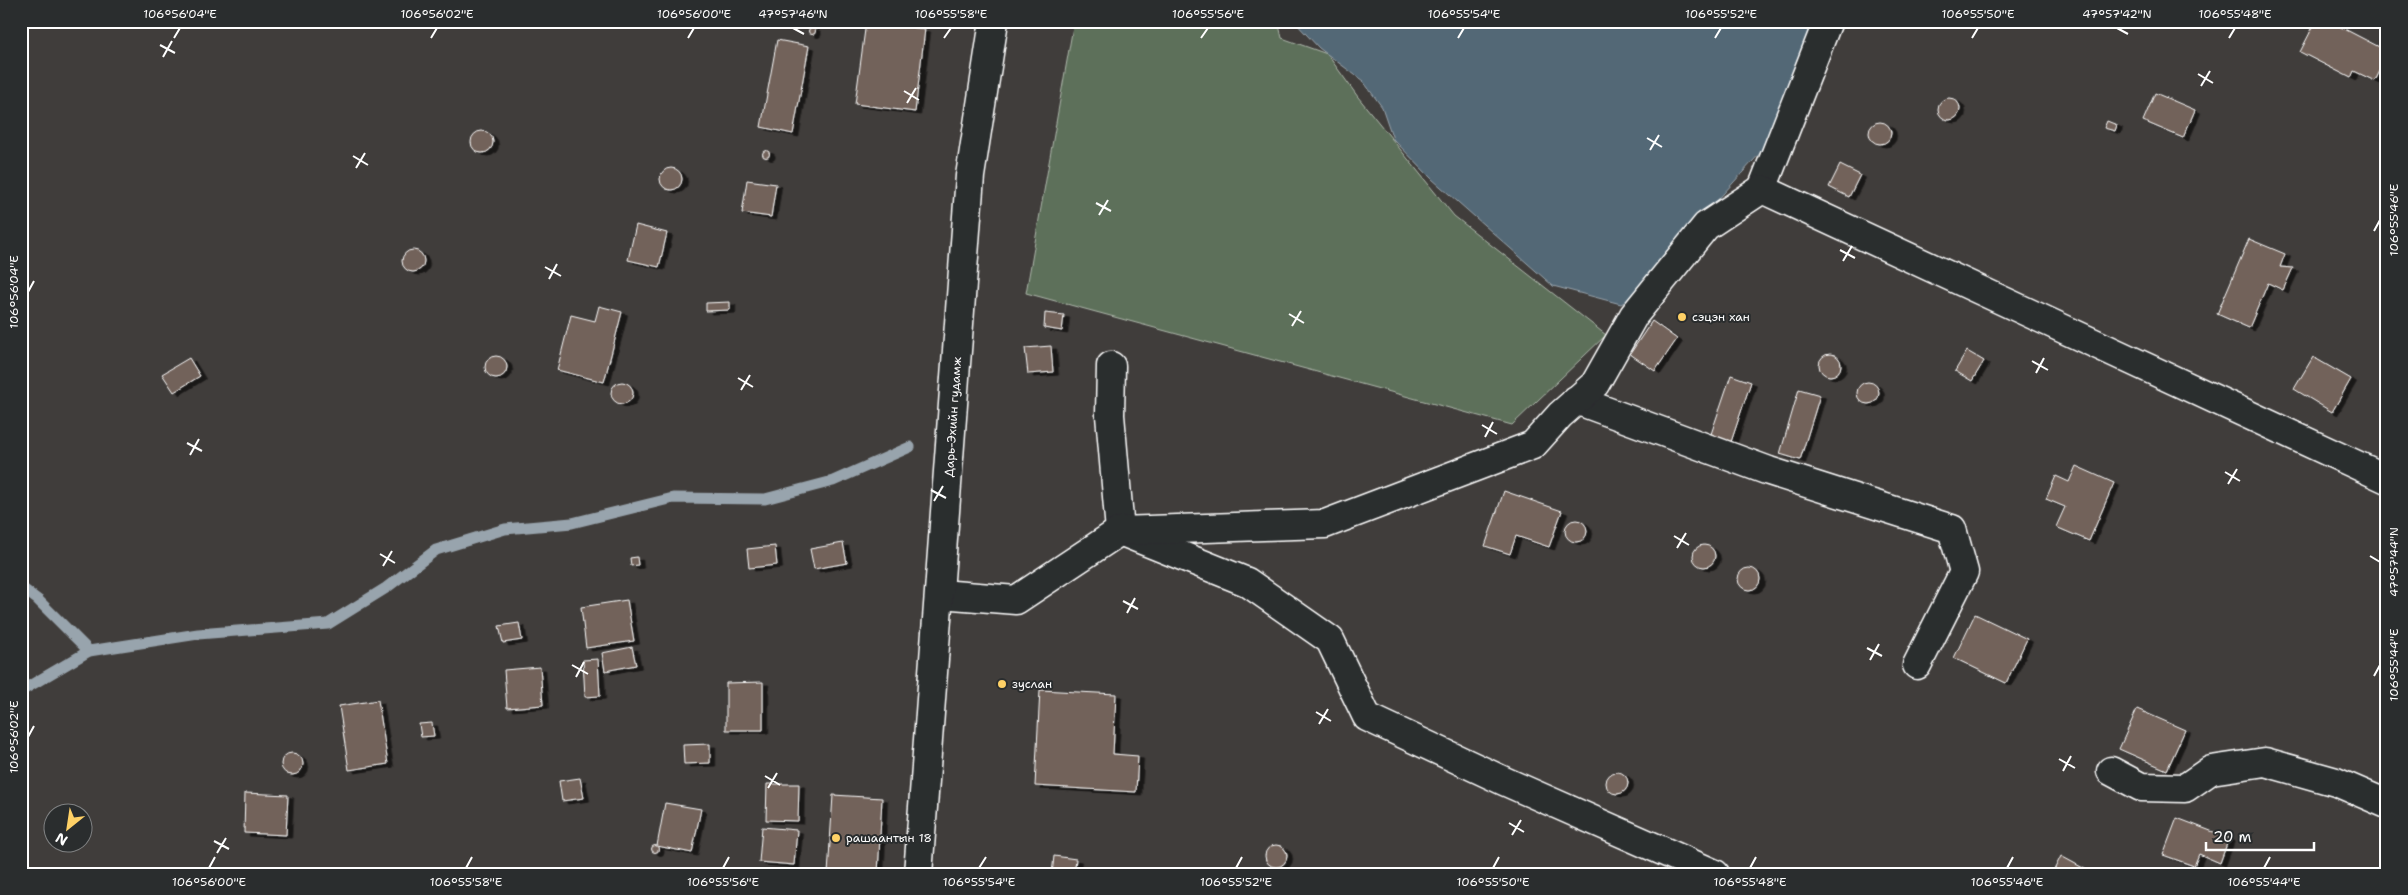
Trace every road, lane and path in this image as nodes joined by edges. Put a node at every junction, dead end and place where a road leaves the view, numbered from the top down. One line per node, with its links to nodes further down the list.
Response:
1 (994, 21): 8 (street, Дарь-Эхийн гудамж)
2 (1828, 21): 3 (street)
3 (1762, 189): 5 (street); 6 (street)
4 (1111, 366): 7 (street)
5 (1576, 400): 7 (street); 9 (street)
6 (2387, 479)
7 (1120, 531): 8 (street); 13 (street)
8 (940, 594): 12 (street, Дарь-Эхийн гудамж)
9 (1917, 665)
10 (2111, 772): 11 (street)
11 (2387, 804)
12 (918, 874)
13 (1715, 874)

